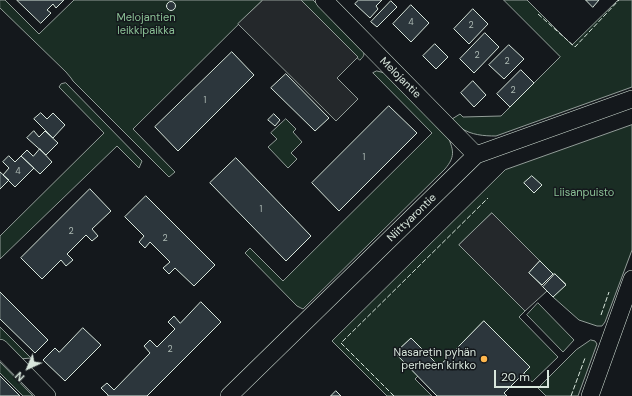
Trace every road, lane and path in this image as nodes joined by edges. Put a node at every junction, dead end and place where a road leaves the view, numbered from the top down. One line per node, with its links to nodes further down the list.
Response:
1 (324, 0): 3 (street, Melojantie)
2 (632, 100): 3 (street, Niittyarontie)
3 (476, 155): 7 (street, Niittyarontie)
4 (632, 279): 8 (street)
5 (0, 348): 6 (street)
6 (47, 396)
7 (229, 396)
8 (590, 396)

